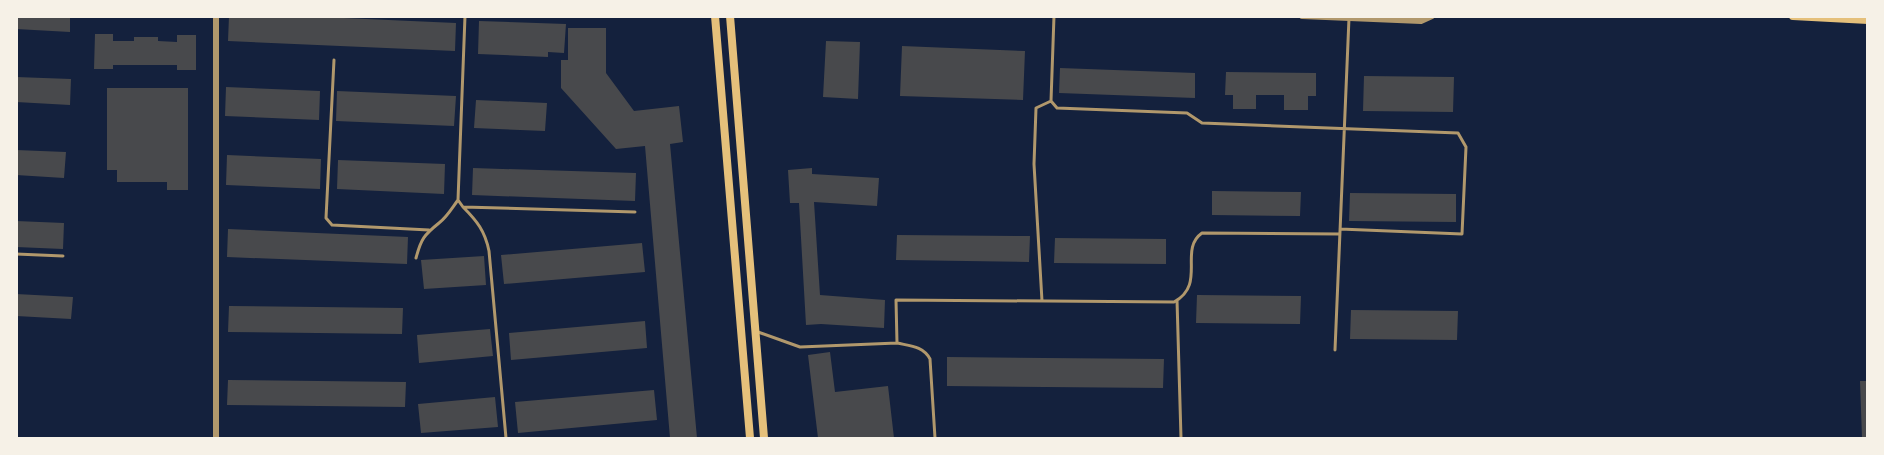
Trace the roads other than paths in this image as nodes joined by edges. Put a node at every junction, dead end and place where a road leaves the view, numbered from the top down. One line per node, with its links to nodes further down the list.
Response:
1 (216, 16): 28 (street)
2 (465, 16): 14 (lane)
3 (715, 16): 30 (main road)
4 (730, 16): 25 (main road)
5 (1054, 16): 12 (lane)
6 (1302, 16): 9 (street)
7 (1432, 16): 9 (street)
8 (1793, 16): 10 (main road)
9 (1349, 18): 13 (lane)
10 (1868, 20)
11 (334, 60): 18 (lane)
12 (1051, 100): 13 (lane); 24 (lane)
13 (1344, 128): 17 (lane); 17 (lane)
14 (458, 200): 15 (lane); 18 (lane)
15 (463, 207): 16 (lane); 29 (lane)
16 (635, 212)
17 (1340, 229): 19 (lane)
18 (429, 230): 22 (lane)
19 (1340, 234): 23 (lane); 27 (lane)
20 (16, 254): 21 (lane)
21 (63, 256)
22 (416, 258)
23 (1177, 300): 24 (lane); 33 (lane)
24 (1042, 301): 26 (lane)
25 (756, 331): 26 (lane); 31 (main road)
26 (897, 343): 32 (lane)
27 (1335, 350)
28 (216, 438)
29 (506, 438)
30 (750, 438)
31 (764, 438)
32 (935, 438)
33 (1181, 438)

